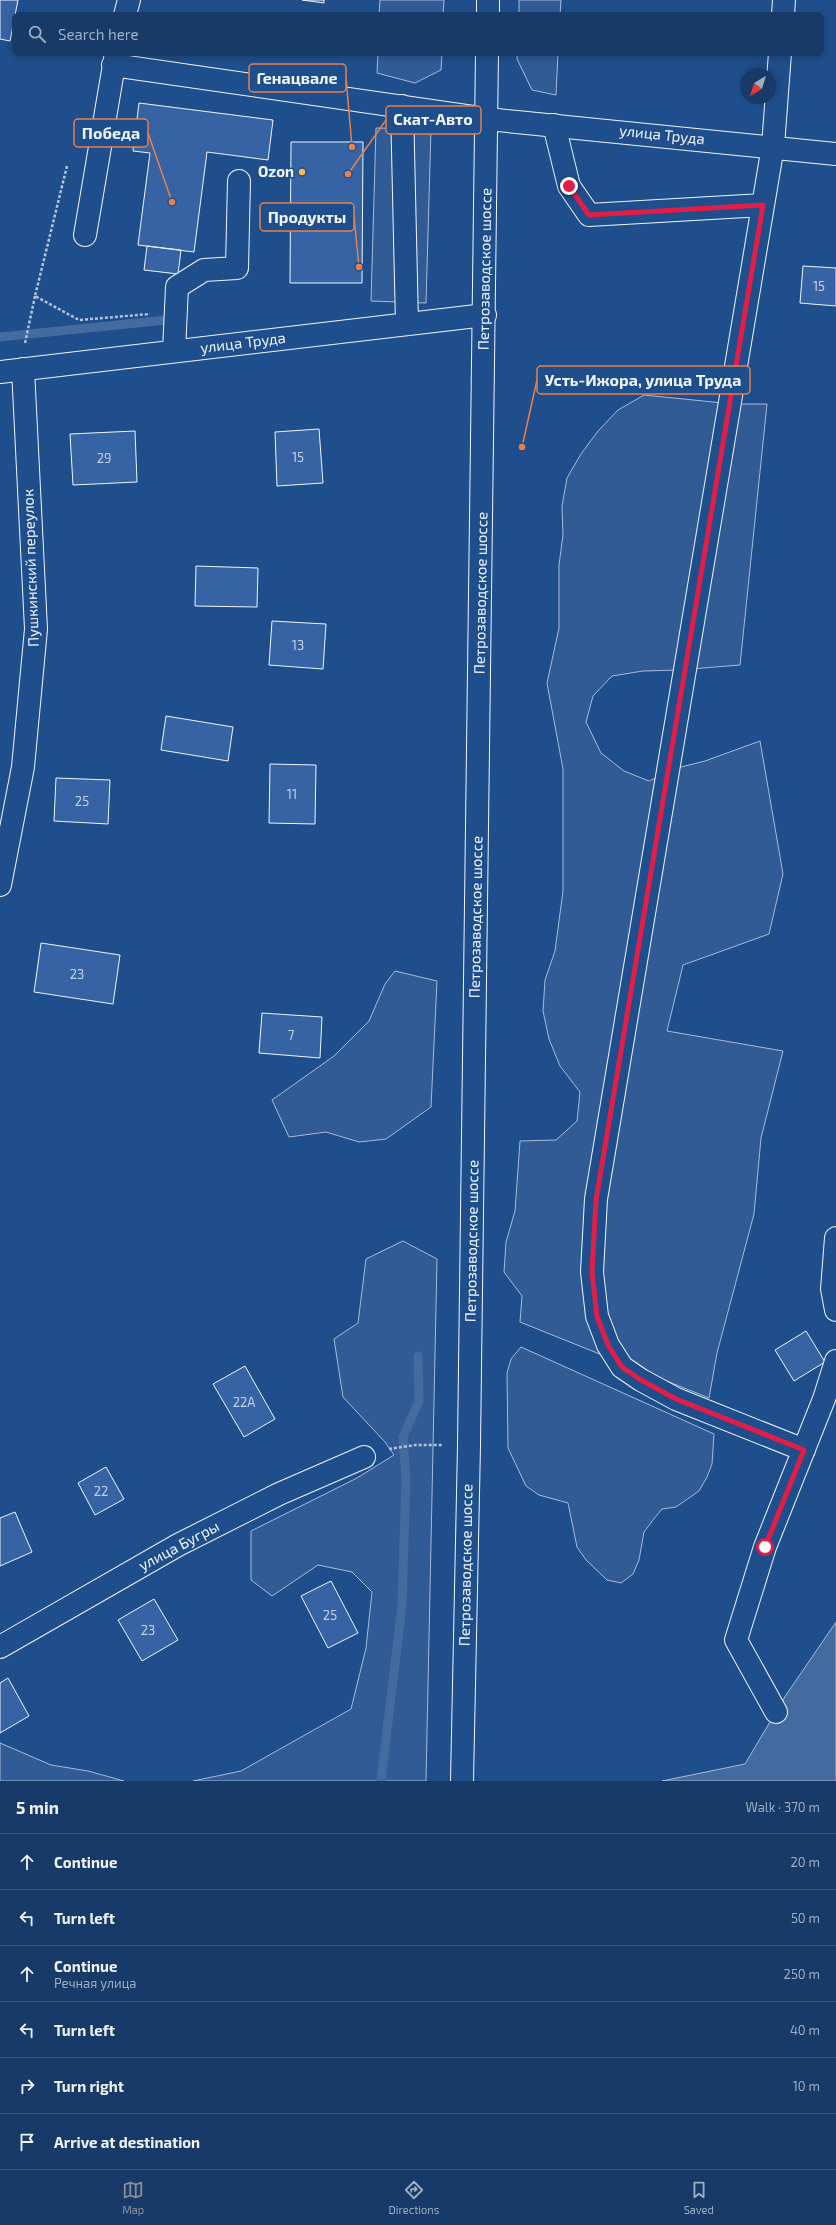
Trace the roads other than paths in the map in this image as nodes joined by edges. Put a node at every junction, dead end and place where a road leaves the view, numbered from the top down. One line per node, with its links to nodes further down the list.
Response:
1 (129, 0): 4 (street)
2 (488, 0): 5 (street)
3 (784, 0): 6 (street)
4 (126, 12)
5 (488, 12)
6 (783, 12)
7 (487, 56): 11 (street, Петрозаводское шоссе)
8 (780, 56): 13 (street)
9 (114, 59): 10 (street, улица Труда); 17 (street)
10 (402, 106): 11 (street, улица Труда); 19 (street)
11 (487, 119): 12 (street, улица Труда); 18 (street, Петрозаводское шоссе)
12 (554, 125): 13 (street, улица Труда); 16 (street)
13 (773, 146): 14 (street, улица Труда); 16 (street)
14 (836, 154)
15 (239, 181): 20 (street)
16 (763, 205): 27 (street)
17 (85, 235)
18 (485, 315): 19 (street, улица Труда); 31 (street, Петрозаводское шоссе)
19 (407, 324): 20 (street, улица Труда)
20 (174, 351): 21 (street, улица Труда)
21 (23, 369): 22 (street, улица Труда); 23 (street, Пушкинский переулок)
22 (0, 372)
23 (0, 885)
24 (836, 1238): 25 (street)
25 (836, 1310)
26 (836, 1361): 27 (street)
27 (804, 1450): 30 (street)
28 (364, 1457): 29 (street, улица Бугры)
29 (0, 1647)
30 (776, 1712)
31 (462, 1781)

